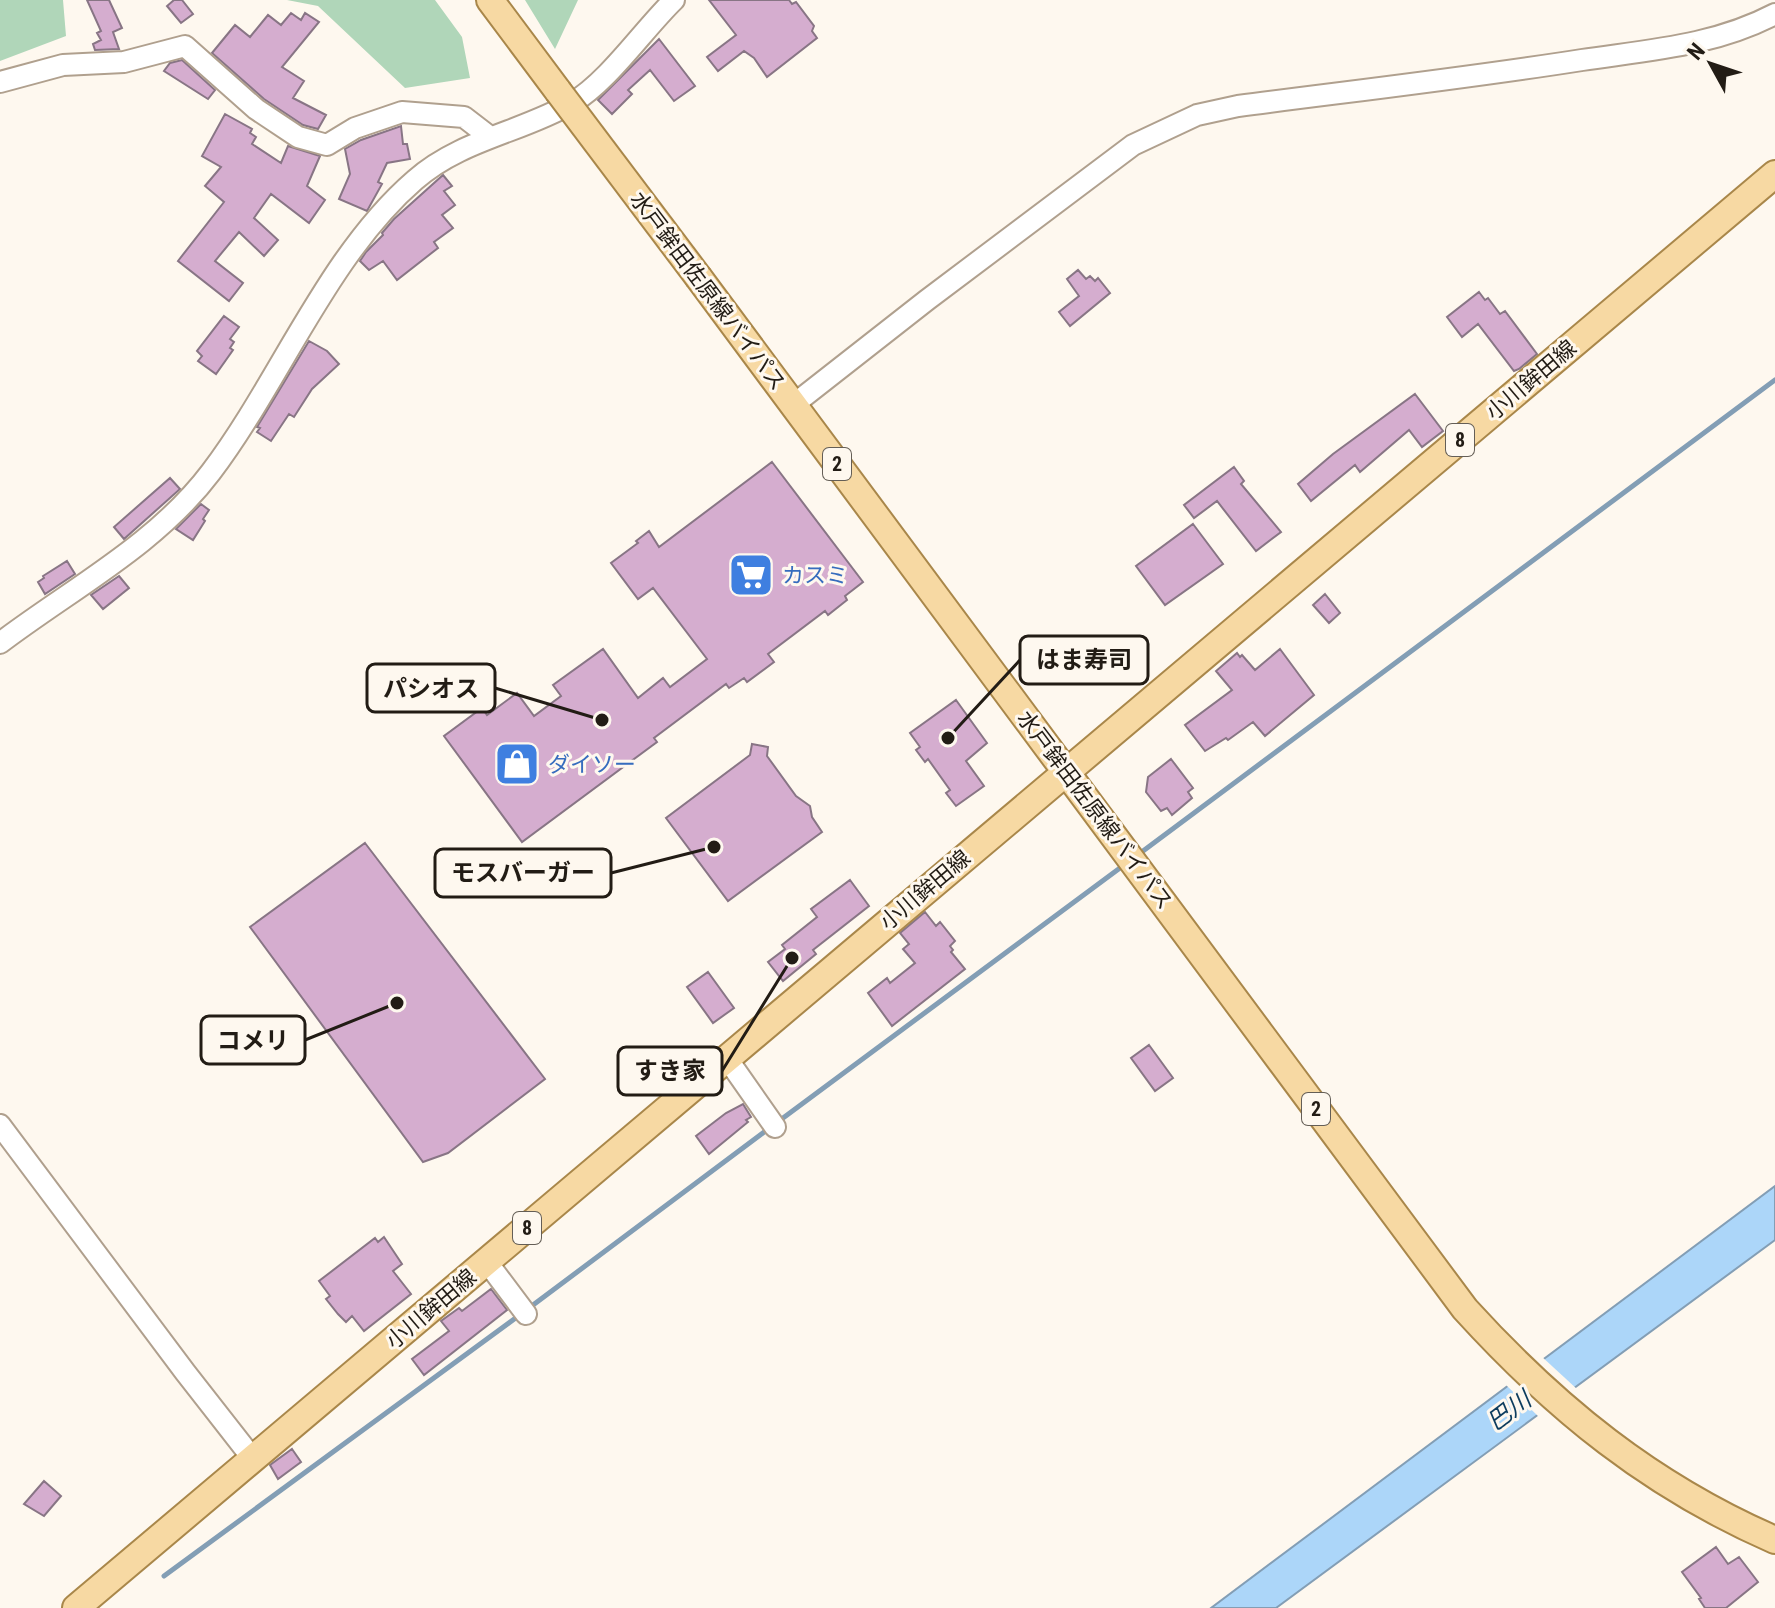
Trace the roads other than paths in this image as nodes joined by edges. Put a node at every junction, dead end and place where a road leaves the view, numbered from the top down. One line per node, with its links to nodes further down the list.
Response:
1 (490, 0): 7 (main road, 水戸鉾田佐原線バイパス / 2, bridge)
2 (674, 0): 5 (street)
3 (1775, 14): 7 (street)
4 (0, 82): 5 (street)
5 (490, 137): 8 (street)
6 (1775, 174): 9 (main road, 小川鉾田線 / 8)
7 (793, 405): 9 (main road, 水戸鉾田佐原線バイパス / 2)
8 (0, 643)
9 (1066, 771): 10 (main road, 小川鉾田線 / 8); 16 (main road, 水戸鉾田佐原線バイパス / 2)
10 (726, 1057): 11 (street); 13 (main road, 小川鉾田線 / 8)
11 (772, 1123)
12 (0, 1125): 15 (street)
13 (487, 1262): 14 (street); 15 (main road, 小川鉾田線 / 8)
14 (523, 1310)
15 (253, 1459): 17 (main road, 小川鉾田線 / 8)
16 (1775, 1540)
17 (76, 1608)

